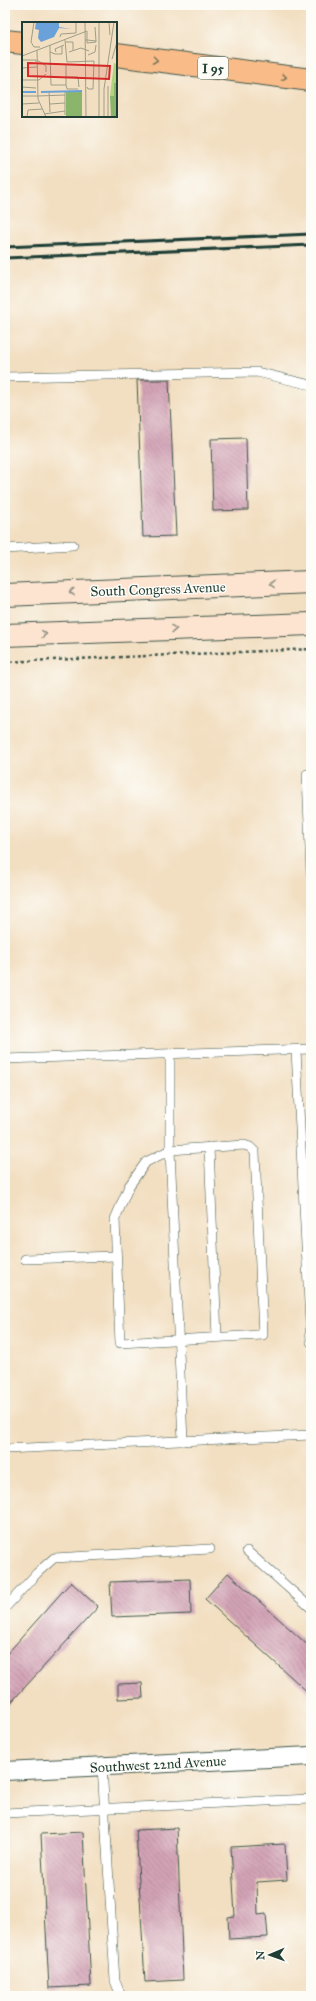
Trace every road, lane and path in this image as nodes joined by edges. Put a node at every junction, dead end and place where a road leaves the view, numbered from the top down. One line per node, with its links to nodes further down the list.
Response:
1 (5, 41): 2 (highway)
2 (22, 43)
3 (117, 55): 4 (highway, I 95, one-way to 4)
4 (311, 80)
5 (5, 377): 6 (lane)
6 (311, 385)
7 (73, 545): 8 (lane)
8 (5, 549)
9 (311, 582): 10 (main road, South Congress Avenue, one-way to 10)
10 (5, 594)
11 (311, 624): 12 (main road, one-way to 11)
12 (5, 635)
13 (311, 649): 14 (path)
14 (5, 662)
15 (311, 774): 16 (lane)
16 (311, 874)
17 (311, 1049): 18 (lane)
18 (296, 1050): 19 (lane); 27 (lane)
19 (170, 1054): 20 (lane); 22 (lane)
20 (5, 1059)
21 (209, 1147): 22 (lane); 25 (lane); 25 (lane)
22 (170, 1150): 23 (lane); 26 (lane)
23 (116, 1256): 24 (lane); 26 (lane)
24 (25, 1259)
25 (217, 1337): 26 (lane)
26 (177, 1340): 29 (lane)
27 (311, 1342)
28 (311, 1435): 29 (lane)
29 (183, 1441): 30 (lane)
30 (5, 1449)
31 (210, 1549): 33 (lane)
32 (247, 1551): 34 (lane)
33 (5, 1608)
34 (311, 1608)
35 (311, 1756): 36 (street, Southwest 22nd Avenue)
36 (102, 1766): 37 (street, Southwest 22nd Avenue); 39 (lane)
37 (5, 1772)
38 (311, 1799): 39 (lane)
39 (105, 1809): 40 (lane); 41 (lane)
40 (5, 1813)
41 (122, 1996)

